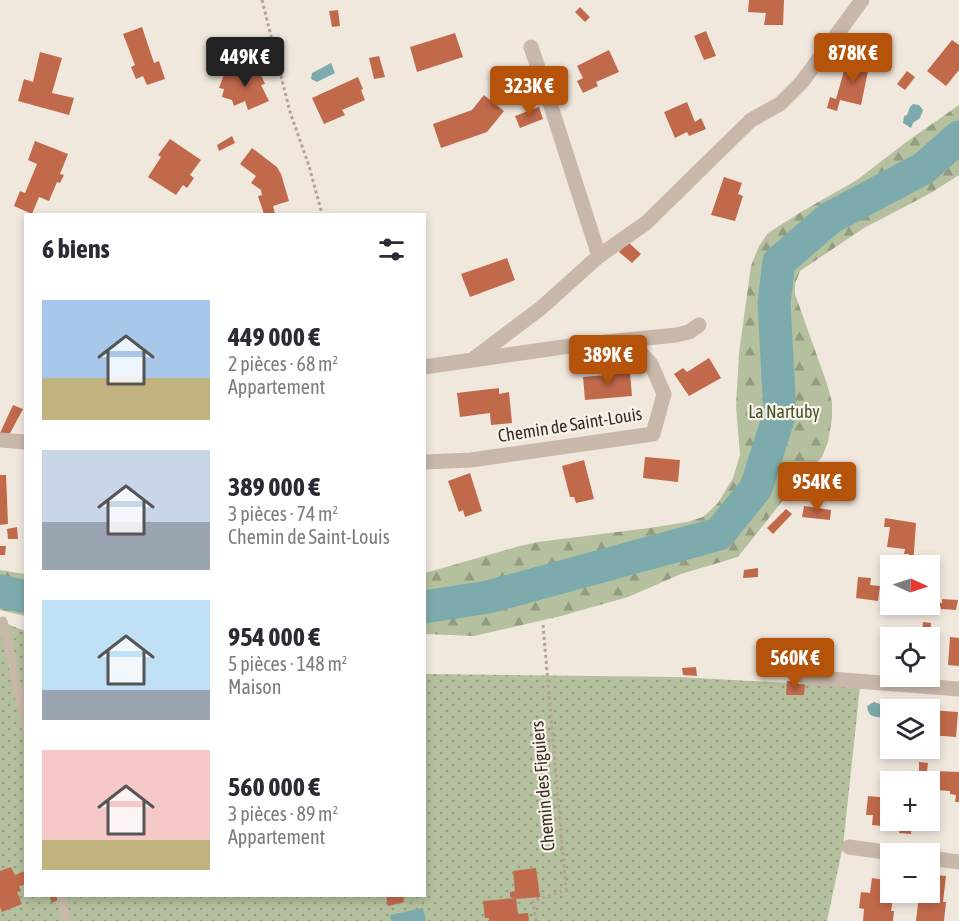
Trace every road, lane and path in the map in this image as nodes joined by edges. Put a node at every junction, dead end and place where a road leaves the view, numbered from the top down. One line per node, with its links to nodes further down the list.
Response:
1 (262, 0): 4 (path)
2 (862, 0): 5 (street)
3 (531, 47): 5 (street)
4 (322, 213)
5 (599, 256): 8 (street)
6 (699, 325): 7 (street)
7 (629, 340): 8 (street); 12 (street, Chemin de Saint-Louis)
8 (472, 360): 9 (street)
9 (426, 367)
10 (0, 441): 11 (street)
11 (24, 442)
12 (426, 462)
13 (3, 621): 17 (lane)
14 (543, 625): 24 (path, Chemin des Figuiers)
15 (778, 658): 16 (street)
16 (959, 689)
17 (24, 719)
18 (849, 847): 19 (street)
19 (880, 851)
20 (940, 859): 21 (street)
21 (959, 862)
22 (61, 897): 23 (lane)
23 (67, 921)
24 (536, 921)

